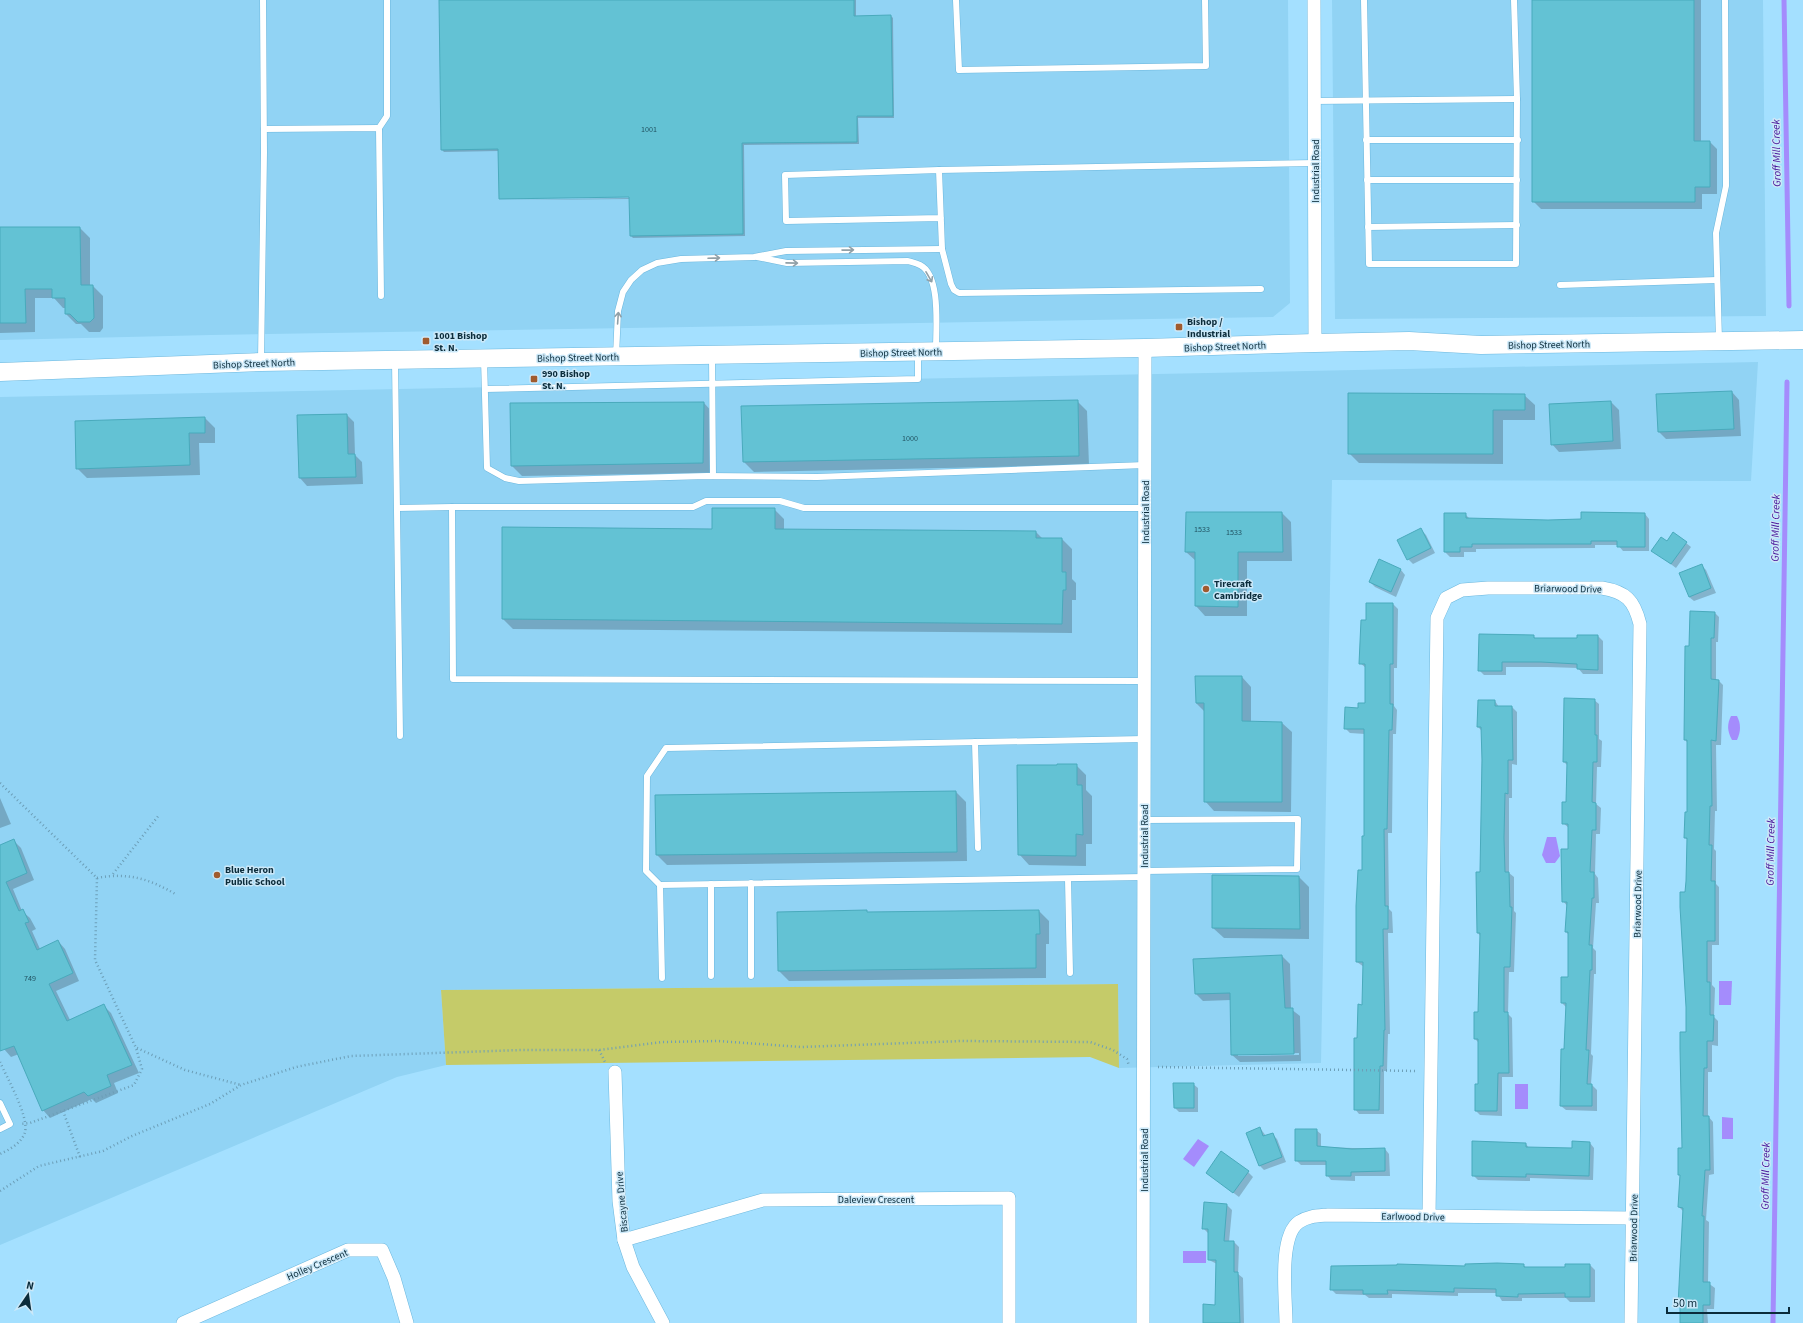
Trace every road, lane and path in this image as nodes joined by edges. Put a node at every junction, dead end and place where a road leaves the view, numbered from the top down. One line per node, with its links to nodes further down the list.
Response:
1 (263, 0): 13 (lane)
2 (386, 0): 12 (lane)
3 (956, 0): 4 (lane)
4 (1205, 0)
5 (1314, 0): 10 (street, Industrial Road)
6 (1364, 0): 11 (lane)
7 (1514, 0): 9 (lane)
8 (1725, 0): 25 (lane)
9 (1517, 99): 11 (lane); 15 (lane)
10 (1314, 101): 11 (lane); 16 (street, Industrial Road)
11 (1366, 101): 14 (lane)
12 (379, 128): 13 (lane); 28 (lane)
13 (264, 129): 39 (lane)
14 (1366, 140): 15 (lane); 18 (lane)
15 (1518, 140): 19 (lane)
16 (1314, 163): 17 (lane); 31 (street, Industrial Road)
17 (939, 170): 20 (lane); 20 (lane)
18 (1367, 180): 19 (lane); 22 (lane)
19 (1517, 180): 21 (lane)
20 (941, 218): 23 (lane)
21 (1517, 225): 22 (lane); 22 (lane)
22 (1368, 227)
23 (942, 249): 24 (lane, one-way to 23); 27 (lane)
24 (754, 257): 34 (lane, one-way to 34); 36 (lane, one-way to 24)
25 (1717, 280): 26 (lane); 30 (lane)
26 (1560, 285)
27 (1261, 288)
28 (381, 296)
29 (1803, 340): 30 (main road, Bishop Street North)
30 (1719, 341): 31 (main road, Bishop Street North)
31 (1315, 343): 32 (main road, Bishop Street North)
32 (1145, 348): 34 (main road, Bishop Street North); 43 (street, Industrial Road)
33 (918, 352): 34 (main road, Bishop Street North); 35 (main road, Bishop Street North); 41 (lane)
34 (936, 352)
35 (712, 355): 36 (main road, Bishop Street North); 41 (lane)
36 (616, 356): 37 (main road, Bishop Street North)
37 (484, 359): 38 (main road, Bishop Street North); 42 (lane)
38 (395, 360): 39 (main road, Bishop Street North); 46 (lane)
39 (261, 362): 40 (main road, Bishop Street North)
40 (0, 372)
41 (713, 383): 42 (lane); 44 (lane)
42 (485, 389): 44 (lane)
43 (1145, 465): 44 (lane); 47 (street, Industrial Road)
44 (713, 476)
45 (452, 507): 46 (lane); 47 (lane); 48 (lane)
46 (398, 508): 49 (lane)
47 (1145, 508): 48 (street, Industrial Road)
48 (1144, 681): 50 (street, Industrial Road)
49 (400, 736)
50 (1144, 739): 51 (lane); 54 (street, Industrial Road)
51 (976, 742): 55 (lane); 61 (lane)
52 (0, 783): 58 (path)
53 (159, 815): 57 (path)
54 (1144, 820): 56 (street, Industrial Road); 56 (lane)
55 (978, 848)
56 (1144, 874): 59 (lane); 87 (street, Industrial Road)
57 (113, 875): 58 (path); 63 (path)
58 (97, 878): 68 (path)
59 (1068, 878): 60 (lane); 64 (lane)
60 (751, 883): 62 (lane); 66 (lane)
61 (660, 884): 62 (lane); 67 (lane)
62 (711, 884): 65 (lane)
63 (177, 895)
64 (1070, 972)
65 (711, 976)
66 (751, 976)
67 (662, 978)
68 (136, 1048): 73 (path); 75 (path)
69 (1130, 1067): 73 (path)
70 (1158, 1067): 71 (path)
71 (1432, 1071): 80 (street, Briarwood Drive); 81 (street, Briarwood Drive)
72 (615, 1072): 82 (street, Biscayne Drive)
73 (241, 1085): 78 (path)
74 (0, 1103): 76 (lane)
75 (63, 1111): 76 (path); 78 (path)
76 (10, 1124): 77 (lane)
77 (0, 1129)
78 (80, 1157): 79 (path)
79 (0, 1191)
80 (1429, 1216): 81 (street, Earlwood Drive); 88 (street, Earlwood Drive)
81 (1633, 1218): 89 (street, Briarwood Drive)
82 (624, 1240): 85 (street, Biscayne Drive); 86 (street, Daleview Crescent)
83 (183, 1323): 84 (street, Holley Crescent)
84 (407, 1323)
85 (663, 1323)
86 (1009, 1323)
87 (1143, 1323)
88 (1286, 1323)
89 (1631, 1323)

